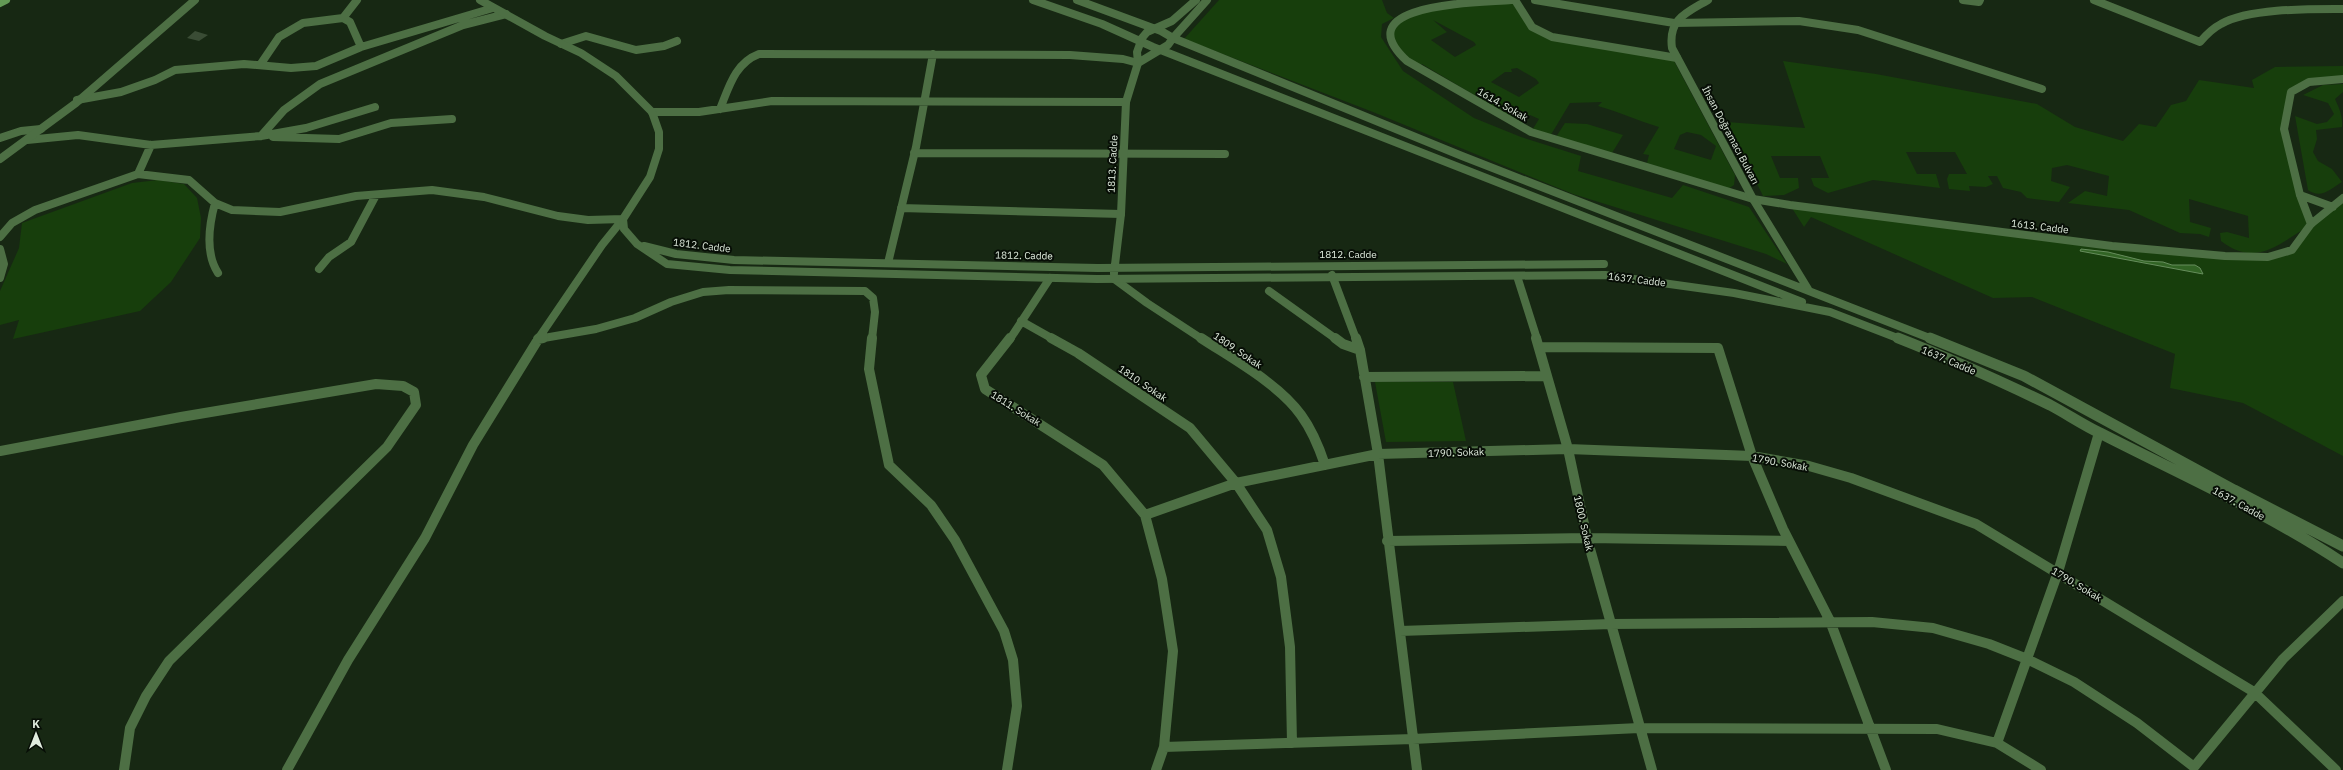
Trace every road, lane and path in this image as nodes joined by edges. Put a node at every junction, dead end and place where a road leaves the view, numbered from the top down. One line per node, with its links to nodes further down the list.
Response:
1 (6, 0): 16 (main road)
2 (195, 0): 35 (street)
3 (357, 0): 20 (street)
4 (480, 0): 17 (street)
5 (1033, 0): 25 (street)
6 (1078, 0): 22 (street, 1637. Cadde)
7 (1196, 0): 22 (street)
8 (1206, 0): 23 (street)
9 (1511, 0): 55 (street, 1614. Sokak)
10 (1515, 0): 30 (street)
11 (1535, 0): 21 (street)
12 (1708, 0): 21 (street)
13 (1963, 0): 14 (street)
14 (1980, 0)
15 (2094, 0): 18 (street)
16 (0, 3)
17 (493, 8): 19 (street); 27 (street)
18 (2343, 9)
19 (506, 14): 26 (street); 43 (street)
20 (343, 18): 27 (street); 32 (street)
21 (1674, 22): 30 (street, İhsan Doğramacı Bulvarı); 34 (street)
22 (1153, 29): 23 (street, 1637. Cadde); 25 (street)
23 (1173, 38): 28 (street); 76 (street, 1637. Cadde)
24 (677, 41): 26 (street)
25 (1141, 41): 28 (street); 31 (street, 1813. Cadde)
26 (561, 44): 40 (street)
27 (361, 47): 32 (street)
28 (1162, 49): 31 (street); 78 (street)
29 (933, 54): 31 (street); 36 (street); 39 (street)
30 (1677, 58): 55 (street, İhsan Doğramacı Bulvarı)
31 (1138, 63): 37 (street, 1813. Cadde)
32 (260, 65): 35 (street)
33 (2343, 80): 53 (street)
34 (2042, 89)
35 (77, 100): 42 (street)
36 (923, 101): 37 (street); 39 (street); 47 (street)
37 (1126, 102): 48 (street, 1813. Cadde)
38 (375, 107): 43 (street)
39 (720, 109): 40 (street)
40 (652, 112): 60 (street)
41 (452, 119): 43 (street)
42 (41, 129): 44 (street); 45 (street)
43 (261, 136): 46 (street)
44 (0, 138)
45 (27, 140): 46 (street); 50 (street)
46 (151, 145): 51 (street)
47 (914, 153): 48 (street); 58 (street)
48 (1123, 154): 49 (street); 59 (street, 1813. Cadde)
49 (1225, 154)
50 (0, 159)
51 (138, 174): 56 (street); 62 (street)
52 (376, 194): 56 (street); 60 (street); 69 (street)
53 (2300, 195): 57 (street); 61 (street)
54 (2343, 198): 57 (street, 1613. Cadde)
55 (1753, 200): 61 (street, 1613. Cadde); 76 (street, İhsan Doğramacı Bulvarı)
56 (214, 203): 70 (street)
57 (2333, 207): 61 (street, 1613. Cadde)
58 (901, 208): 59 (street); 65 (street)
59 (1121, 214): 68 (street, 1813. Cadde)
60 (623, 219): 63 (street); 80 (street)
61 (2311, 224)
62 (0, 237)
63 (637, 244): 65 (street, 1812. Cadde); 74 (street)
64 (0, 249): 73 (street)
65 (888, 262): 68 (street, 1812. Cadde)
66 (1514, 264): 67 (street, 1812. Cadde); 68 (street, 1812. Cadde); 72 (street)
67 (1604, 264)
68 (1115, 267): 75 (street, 1813. Cadde)
69 (320, 270)
70 (218, 273)
71 (1332, 275): 72 (street); 75 (street); 82 (street)
72 (1517, 276): 78 (street, 1637. Cadde); 81 (street, 1800. Sokak)
73 (0, 278)
74 (1050, 278): 75 (street); 79 (street, 1811. Sokak)
75 (1113, 278): 90 (street, 1809. Sokak)
76 (1808, 289): 96 (street, 1637. Cadde)
77 (1269, 291): 82 (street)
78 (1830, 312): 85 (street, 1637. Cadde)
79 (1021, 321): 91 (street, 1810. Sokak); 92 (street, 1811. Sokak)
80 (538, 339): 113 (street); 114 (street)
81 (1539, 347): 83 (street, 1800. Sokak); 89 (street)
82 (1360, 350): 84 (street)
83 (1547, 376): 84 (street); 86 (street, 1800. Sokak)
84 (1364, 377): 88 (street)
85 (2099, 434): 97 (street, 1637. Cadde); 98 (street)
86 (1568, 449): 88 (street, 1790. Sokak); 89 (street, 1790. Sokak); 93 (street, 1800. Sokak)
87 (0, 452): 112 (street)
88 (1378, 454): 90 (street, 1790. Sokak); 94 (street)
89 (1752, 456): 95 (street); 98 (street, 1790. Sokak)
90 (1326, 465): 91 (street, 1790. Sokak)
91 (1236, 483): 92 (street, 1790. Sokak); 108 (street, 1810. Sokak)
92 (1145, 515): 110 (street)
93 (1588, 538): 94 (street); 95 (street); 101 (street, 1800. Sokak)
94 (1388, 541): 102 (street)
95 (1789, 541): 100 (street)
96 (2343, 546)
97 (2343, 563)
98 (2058, 572): 103 (street); 104 (street, 1790. Sokak)
99 (2343, 601): 104 (street)
100 (1830, 621): 101 (street); 103 (street); 106 (street)
101 (1611, 624): 102 (street); 105 (street, 1800. Sokak)
102 (1400, 631): 107 (street)
103 (2027, 659): 109 (street); 111 (street)
104 (2254, 692): 111 (street); 120 (street, 1790. Sokak)
105 (1639, 728): 106 (street); 107 (street); 117 (street, 1800. Sokak)
106 (1870, 729): 109 (street); 118 (street)
107 (1413, 739): 108 (street); 116 (street)
108 (1292, 743): 110 (street)
109 (1997, 743): 119 (street)
110 (1164, 747): 115 (street)
111 (2194, 769)
112 (124, 770)
113 (287, 770)
114 (1007, 770)
115 (1156, 770)
116 (1418, 770)
117 (1652, 770)
118 (1886, 770)
119 (2041, 770)
120 (2336, 770)

